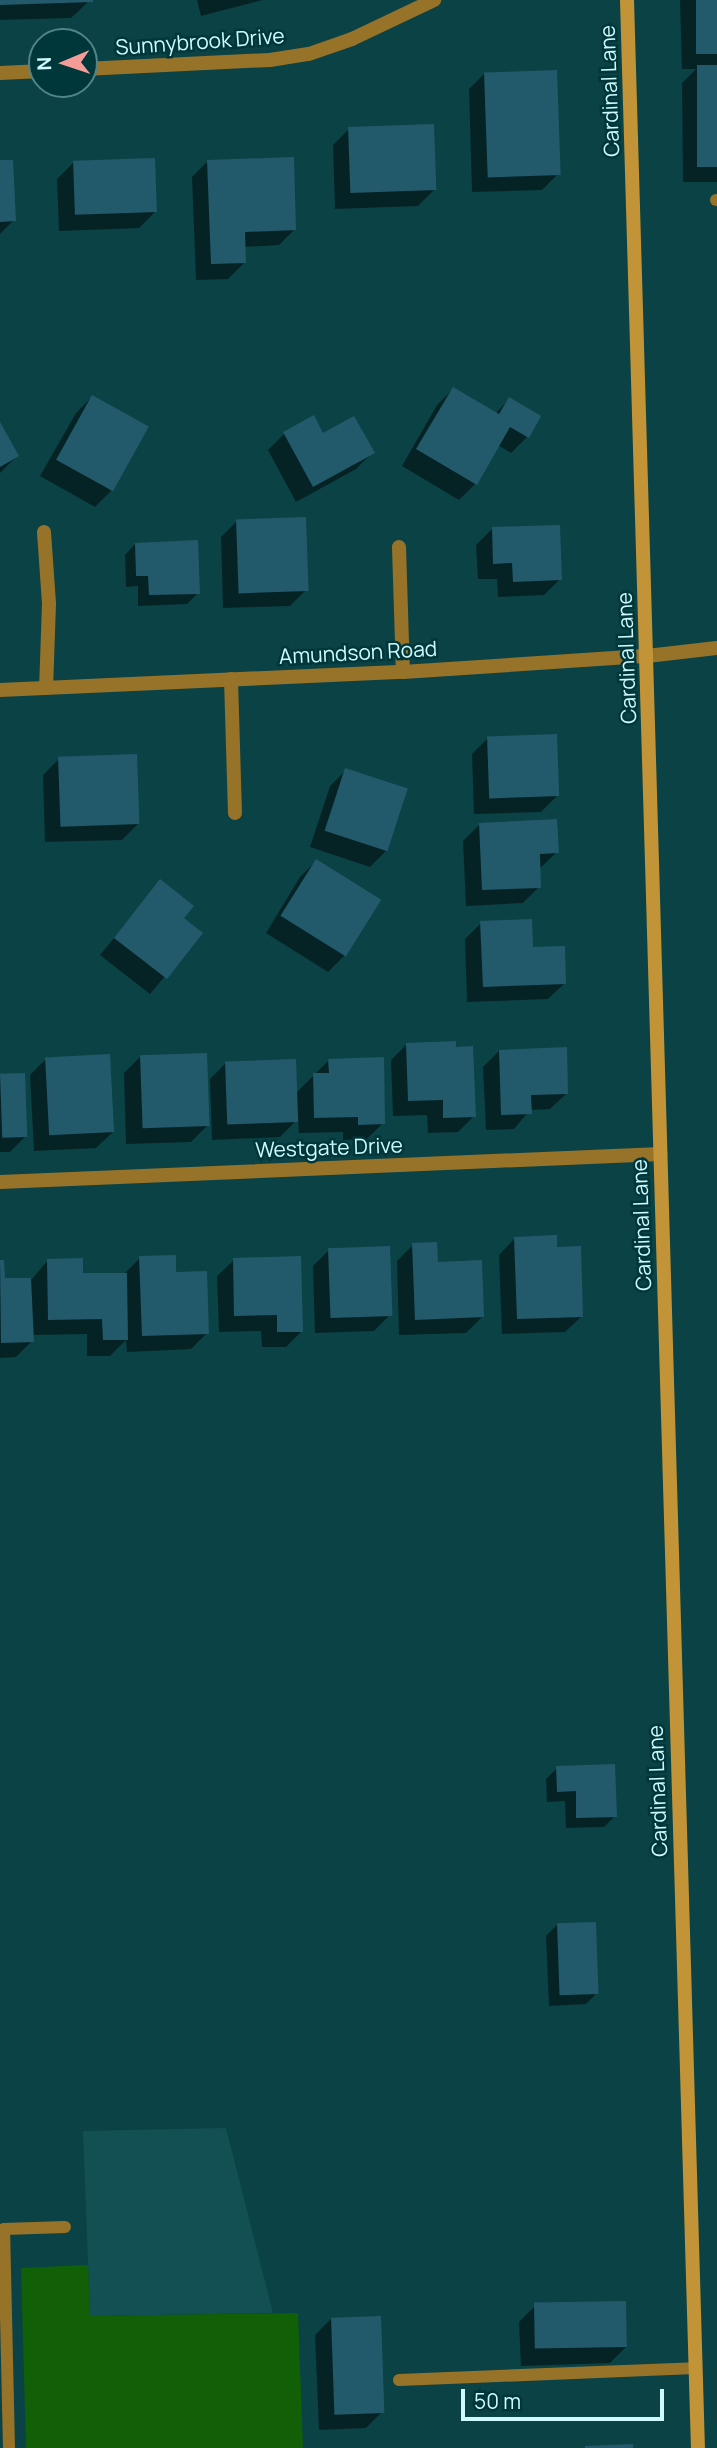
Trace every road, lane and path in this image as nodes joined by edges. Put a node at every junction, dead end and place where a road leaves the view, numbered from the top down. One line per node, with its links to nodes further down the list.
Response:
1 (434, 0): 3 (street, Sunnybrook Drive)
2 (627, 0): 9 (street, Cardinal Lane)
3 (98, 68)
4 (28, 72): 5 (street)
5 (0, 73)
6 (44, 532): 12 (street)
7 (399, 547): 10 (street)
8 (717, 648): 9 (street, Amundson Road)
9 (647, 656): 10 (street, Amundson Road); 15 (street, Cardinal Lane)
10 (403, 672): 11 (street, Amundson Road)
11 (232, 679): 12 (street, Amundson Road); 14 (street)
12 (47, 688): 13 (street, Amundson Road)
13 (0, 690)
14 (235, 813)
15 (660, 1154): 16 (street, Westgate Drive); 18 (street, Cardinal Lane)
16 (0, 1182)
17 (65, 2227): 20 (lane)
18 (695, 2368): 19 (lane); 21 (street, Cardinal Lane)
19 (399, 2380)
20 (9, 2448)
21 (698, 2448)

